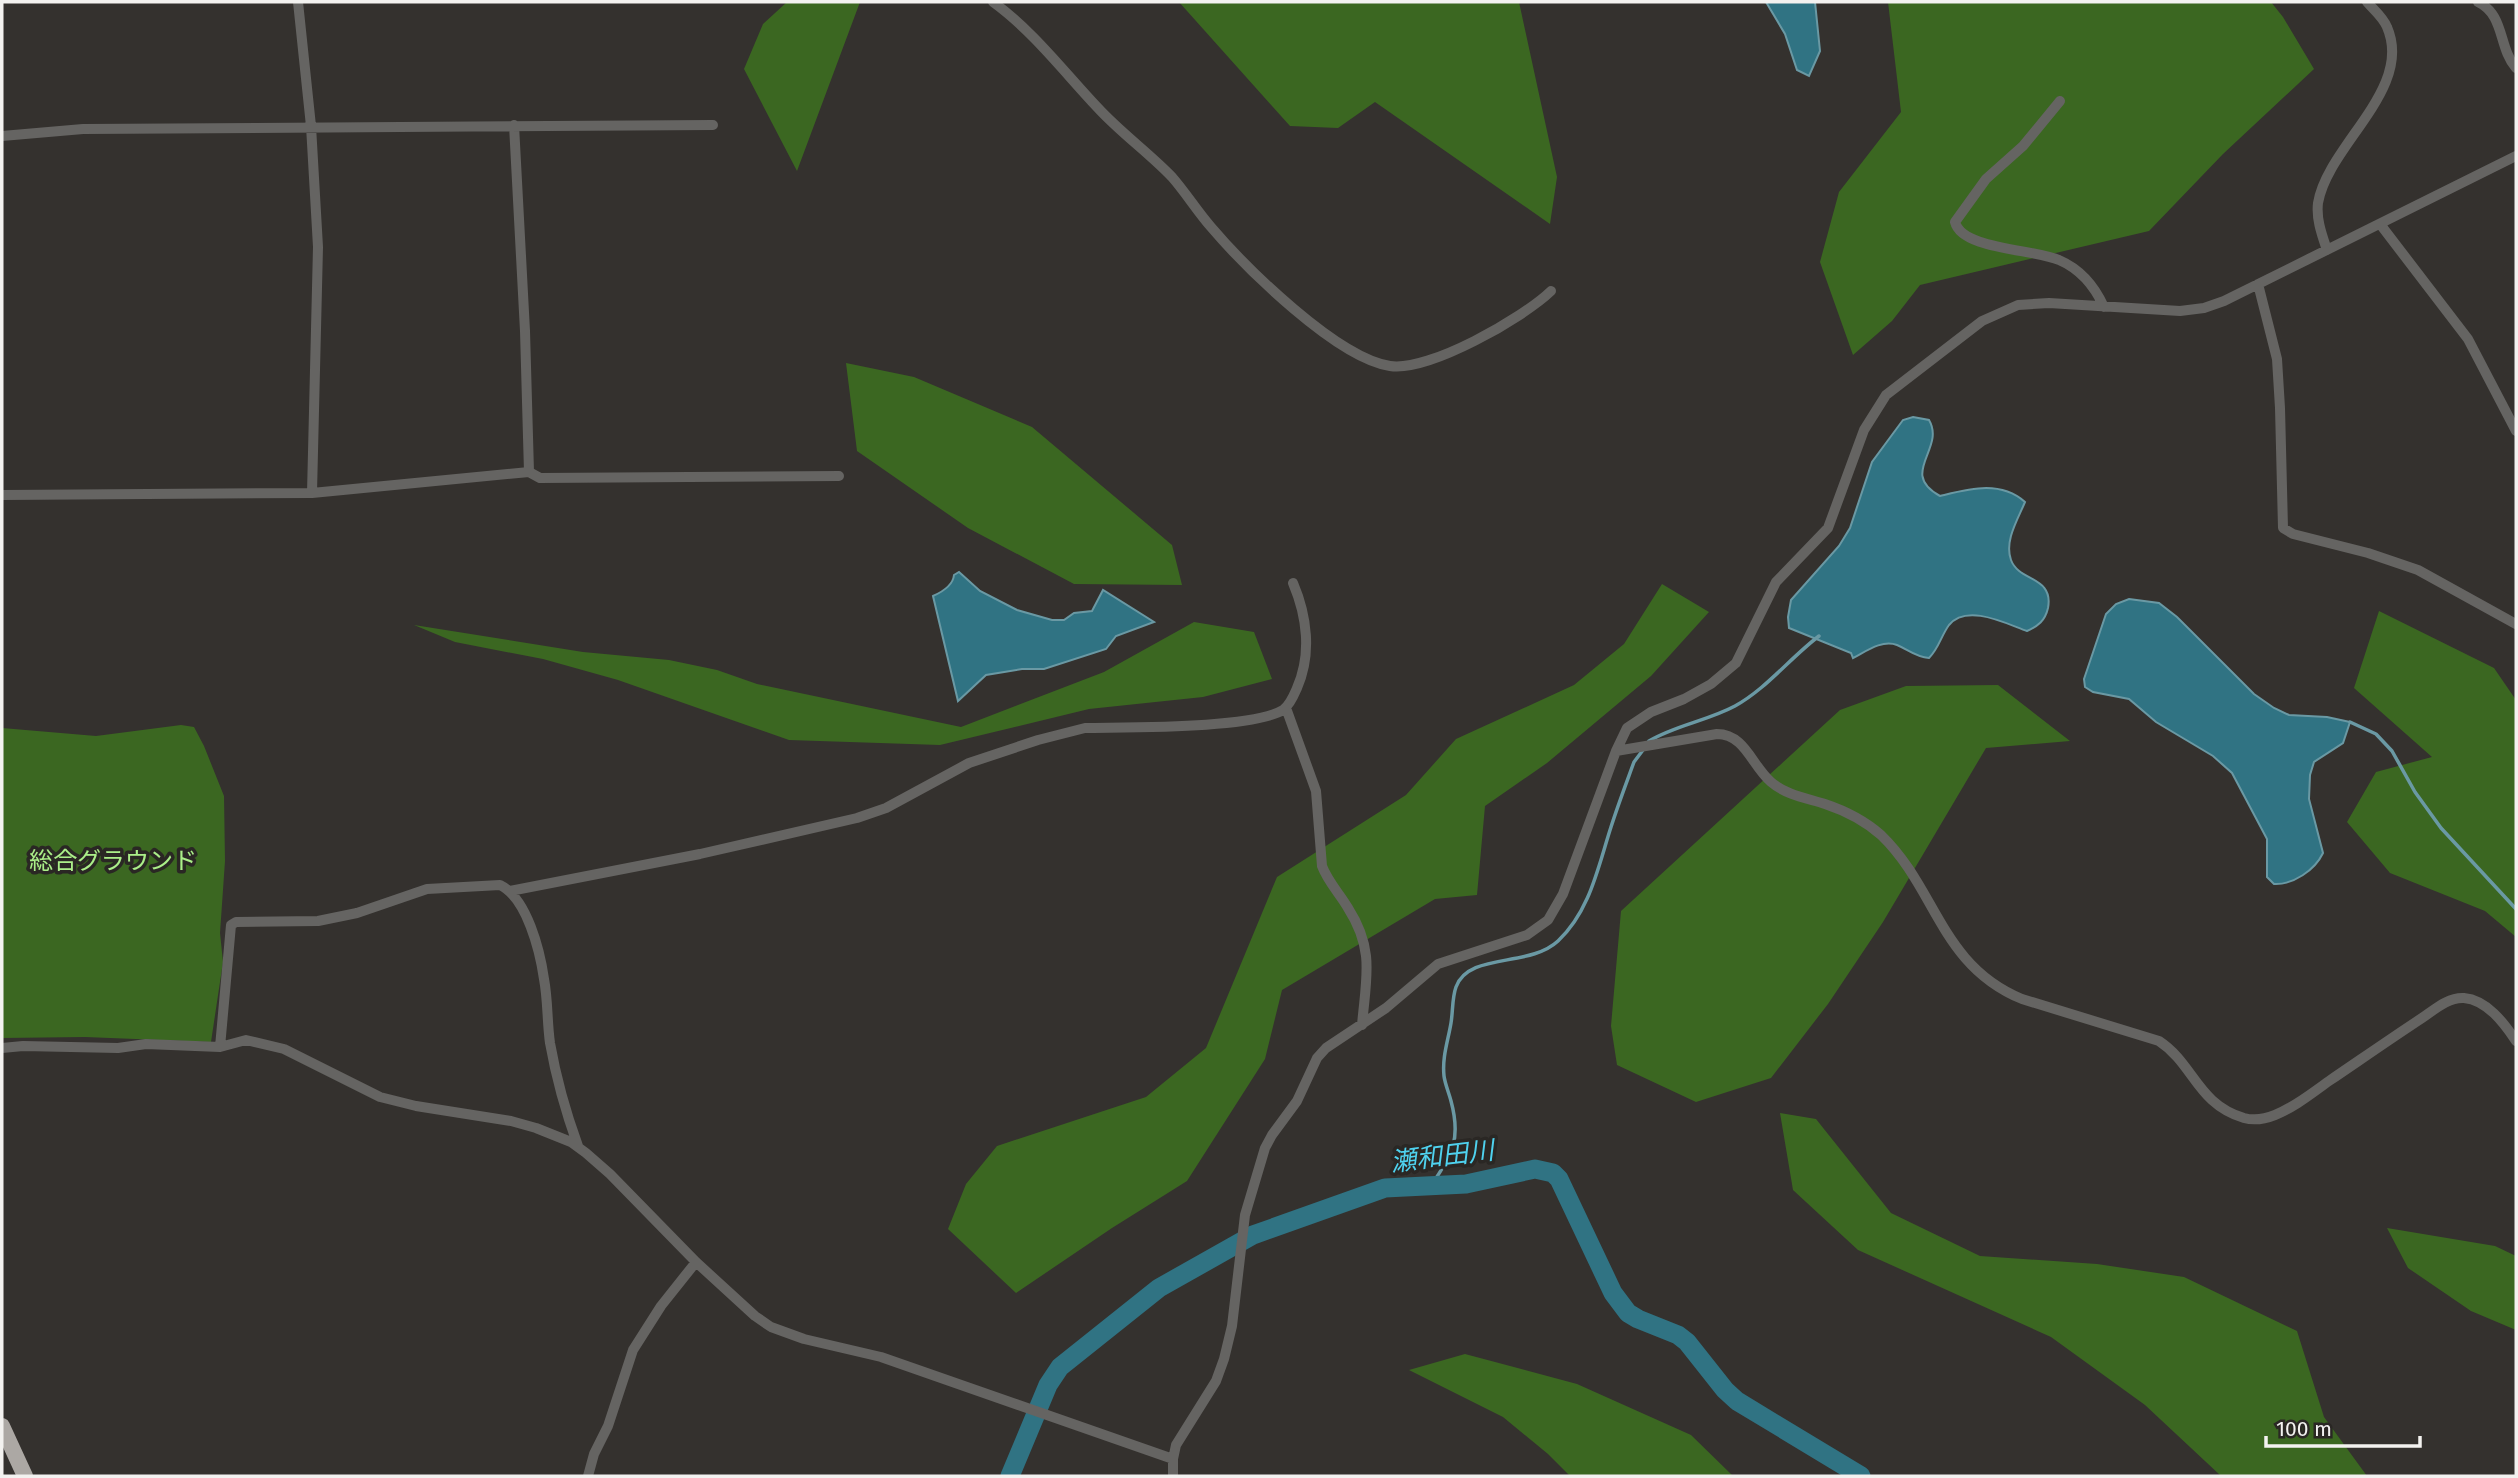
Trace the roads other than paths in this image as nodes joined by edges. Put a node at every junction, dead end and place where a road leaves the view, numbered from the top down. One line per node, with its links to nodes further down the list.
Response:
1 (298, 2): 9 (street)
2 (993, 2): 15 (street)
3 (2367, 2): 13 (street)
4 (2478, 2): 5 (street)
5 (2516, 68)
6 (2060, 102): 16 (street)
7 (713, 124): 8 (street)
8 (514, 125): 9 (street); 18 (street)
9 (311, 126): 10 (street); 20 (street)
10 (2, 136)
11 (2516, 156): 12 (street)
12 (2379, 224): 13 (street); 17 (street)
13 (2327, 250): 14 (street)
14 (2258, 284): 16 (street); 23 (street)
15 (1551, 291)
16 (2104, 307): 25 (street)
17 (2516, 431)
18 (529, 472): 19 (street); 20 (street)
19 (839, 476)
20 (312, 493): 21 (street)
21 (2, 495)
22 (1293, 583): 24 (street)
23 (2516, 624)
24 (1286, 708): 26 (street); 27 (street)
25 (1616, 751): 27 (street); 28 (street)
26 (510, 891): 29 (street); 31 (street)
27 (1362, 1024): 34 (street)
28 (2516, 1041)
29 (219, 1046): 30 (street); 31 (street)
30 (2, 1048)
31 (578, 1146): 32 (street)
32 (696, 1262): 34 (street); 36 (street)
33 (2, 1426): 35 (highway)
34 (1173, 1459): 37 (street)
35 (25, 1476)
36 (588, 1476)
37 (1172, 1476)

